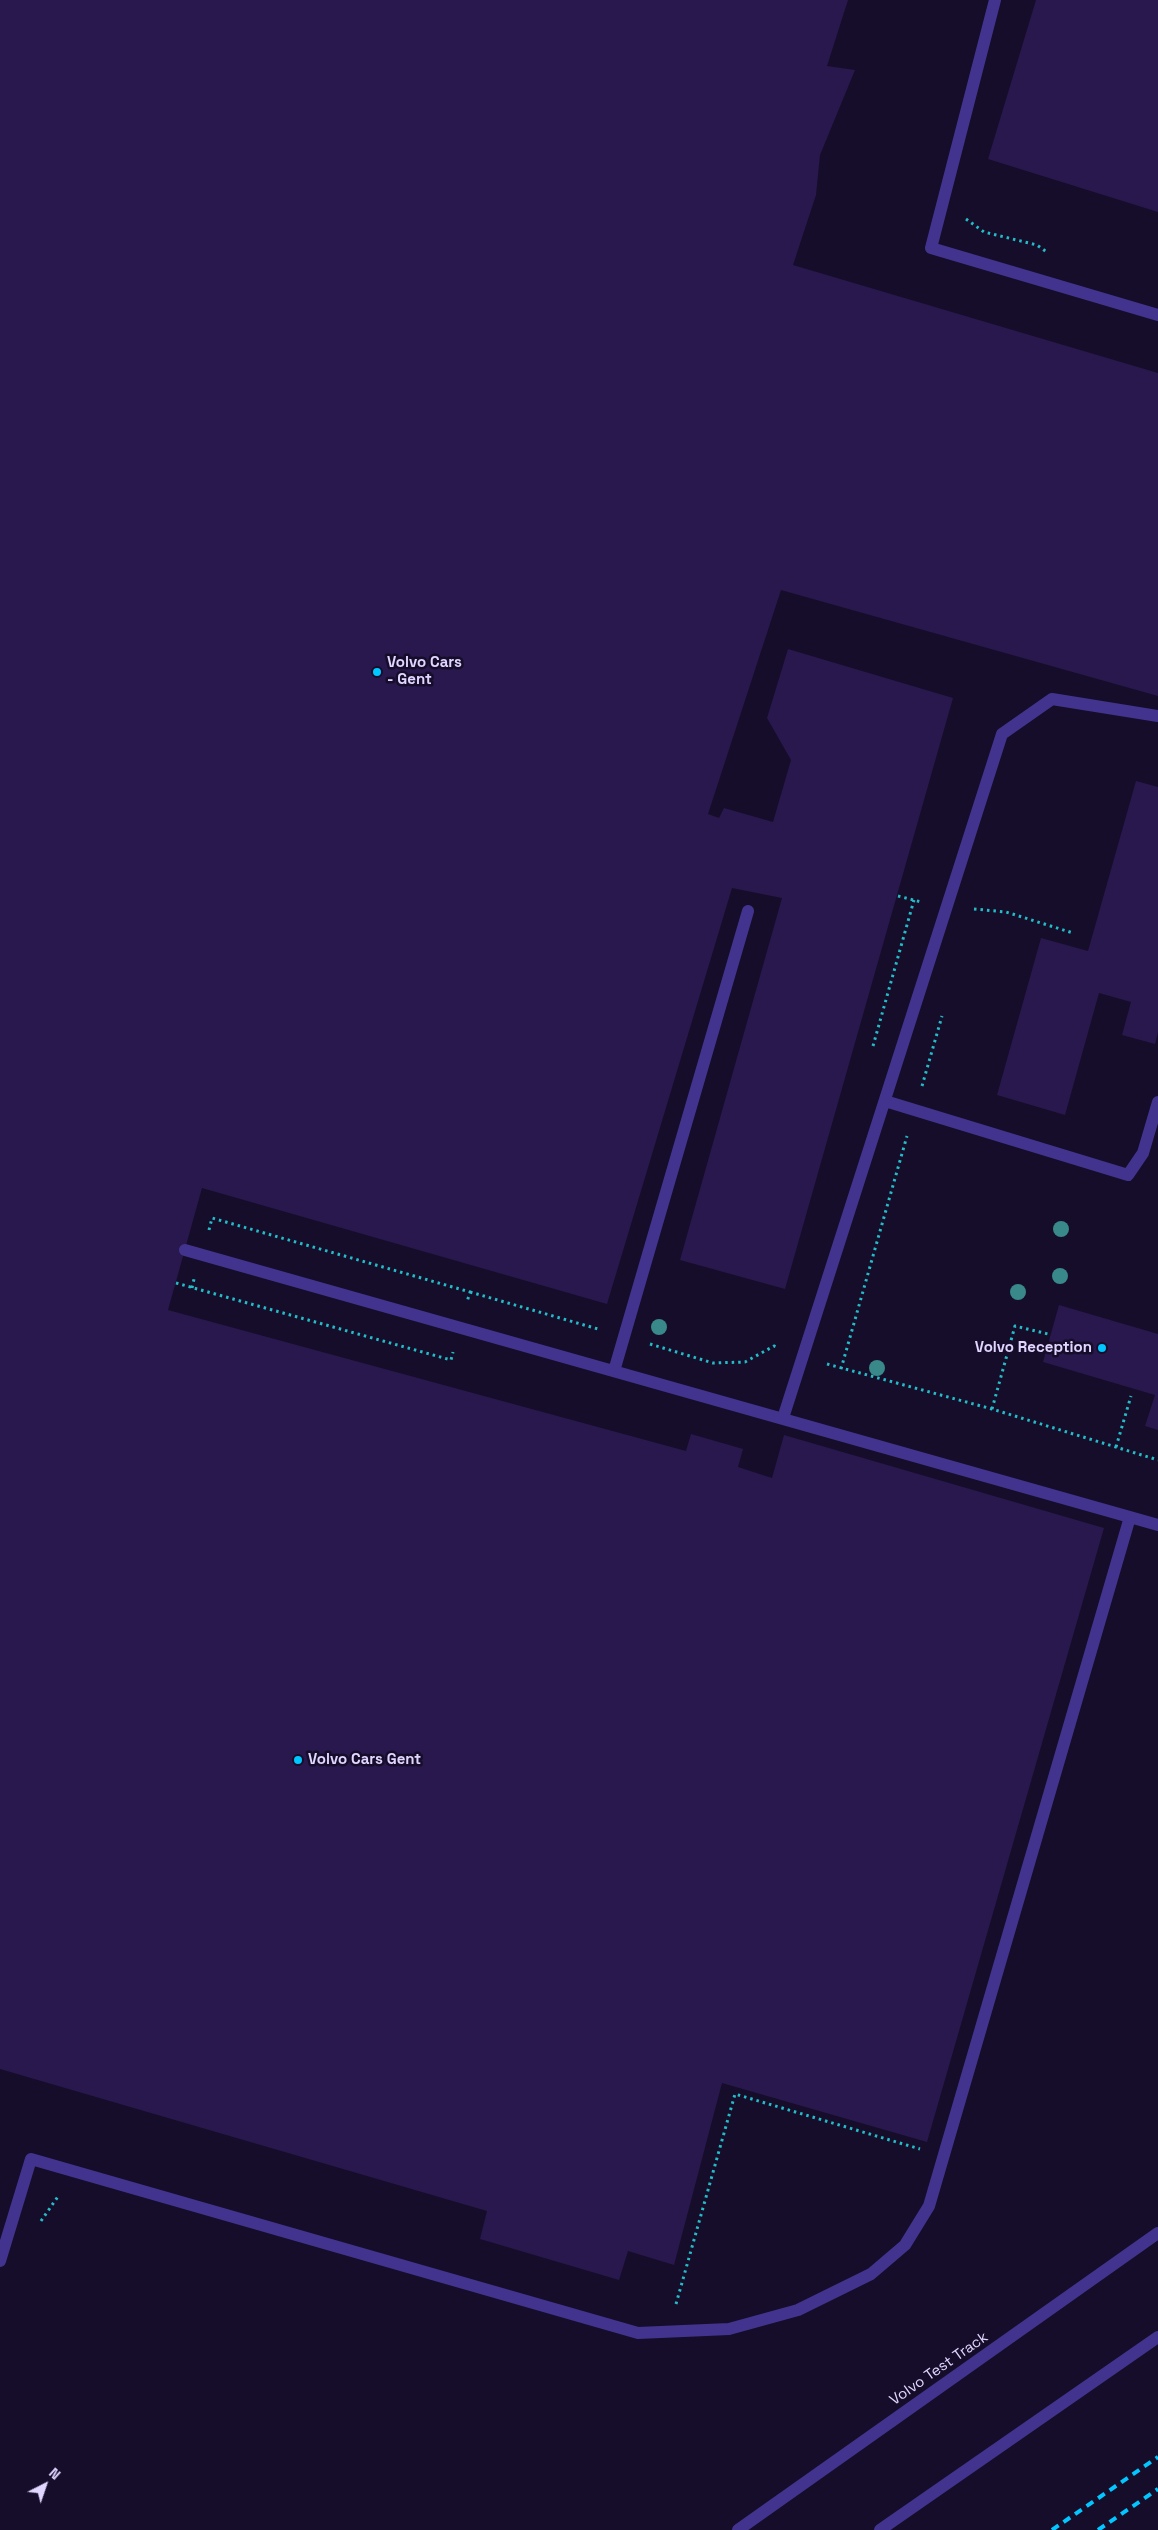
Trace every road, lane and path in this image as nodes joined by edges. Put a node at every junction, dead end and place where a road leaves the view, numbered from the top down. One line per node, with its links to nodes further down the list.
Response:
1 (995, 0): 4 (street)
2 (963, 218): 3 (path)
3 (1054, 258)
4 (1158, 314)
5 (1158, 716): 8 (street)
6 (898, 896): 8 (path)
7 (976, 900): 9 (path)
8 (947, 908): 14 (street)
9 (973, 909): 11 (path); 12 (path)
10 (748, 911): 20 (street)
11 (970, 918)
12 (1073, 933)
13 (943, 1012): 16 (path)
14 (885, 1101): 16 (street); 23 (street)
15 (1158, 1102): 16 (street)
16 (915, 1110): 19 (path)
17 (185, 1250): 20 (street)
18 (1048, 1334): 22 (path)
19 (841, 1368)
20 (614, 1371): 23 (street)
21 (1131, 1396): 24 (path)
22 (992, 1409)
23 (783, 1418): 25 (street)
24 (1116, 1447)
25 (1130, 1517): 26 (street); 27 (street)
26 (1158, 1525)
27 (945, 2156): 32 (street); 32 (path)
28 (65, 2195): 29 (path)
29 (14, 2212): 31 (street); 32 (street)
30 (1158, 2233): 34 (street, Volvo Test Track)
31 (0, 2260)
32 (668, 2332)
33 (1158, 2336): 35 (street)
34 (738, 2530)
35 (880, 2530)

